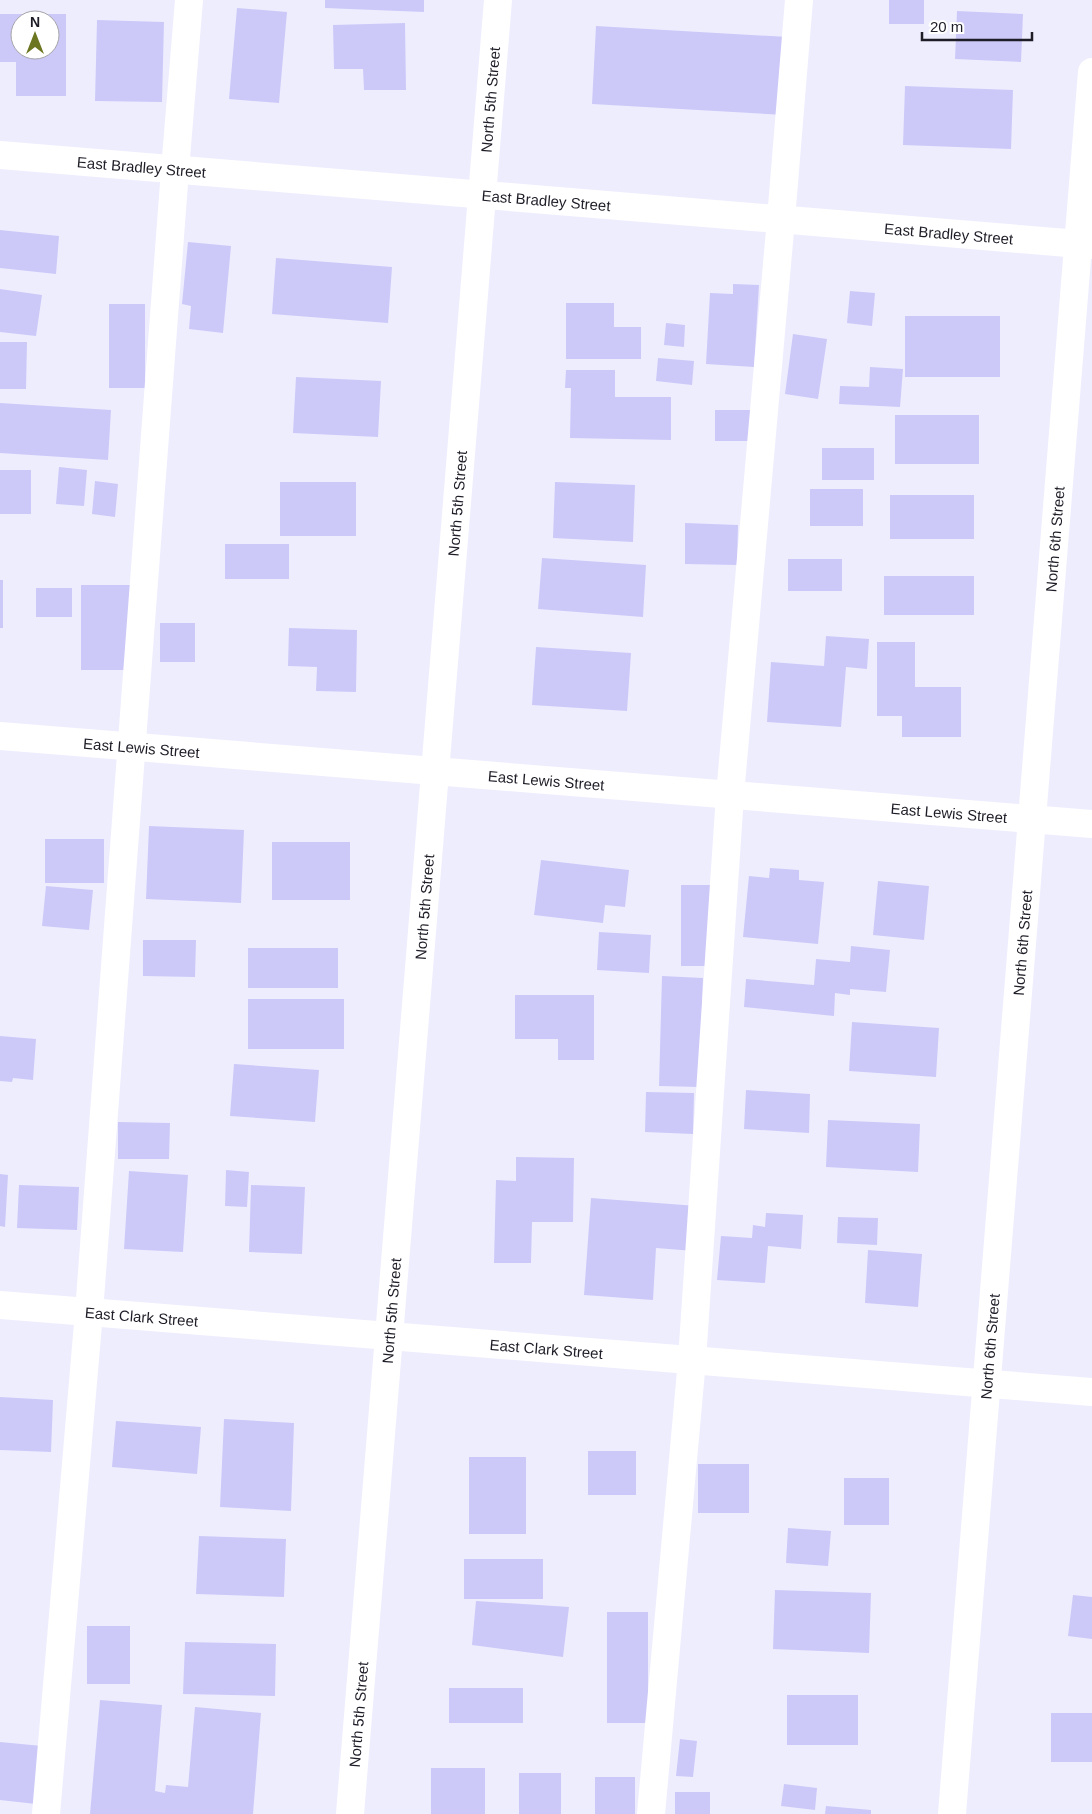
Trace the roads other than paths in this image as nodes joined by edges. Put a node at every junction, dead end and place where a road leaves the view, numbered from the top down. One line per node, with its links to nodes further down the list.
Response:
1 (189, 0): 6 (street)
2 (498, 0): 7 (street, North 5th Street)
3 (799, 0): 8 (street)
4 (1092, 72): 9 (street, North 6th Street)
5 (0, 155): 6 (street, East Bradley Street)
6 (175, 170): 7 (street, East Bradley Street); 11 (street)
7 (482, 195): 8 (street, East Bradley Street); 12 (street, North 5th Street)
8 (781, 219): 9 (street, East Bradley Street); 13 (street)
9 (1085, 244): 14 (street, North 6th Street)
10 (0, 736): 11 (street, East Lewis Street)
11 (131, 747): 12 (street, East Lewis Street); 17 (street)
12 (435, 771): 13 (street, East Lewis Street); 18 (street, North 5th Street)
13 (730, 795): 14 (street, East Lewis Street); 19 (street)
14 (1032, 820): 15 (street, East Lewis Street); 20 (street, North 6th Street)
15 (1092, 824)
16 (0, 1305): 17 (street, East Clark Street)
17 (89, 1312): 18 (street, East Clark Street); 22 (street)
18 (388, 1336): 19 (street, East Clark Street); 23 (street, North 5th Street)
19 (692, 1360): 20 (street, East Clark Street); 24 (street)
20 (986, 1383): 21 (street, East Clark Street); 25 (street, North 6th Street)
21 (1092, 1392)
22 (46, 1814)
23 (350, 1814)
24 (651, 1814)
25 (952, 1814)

